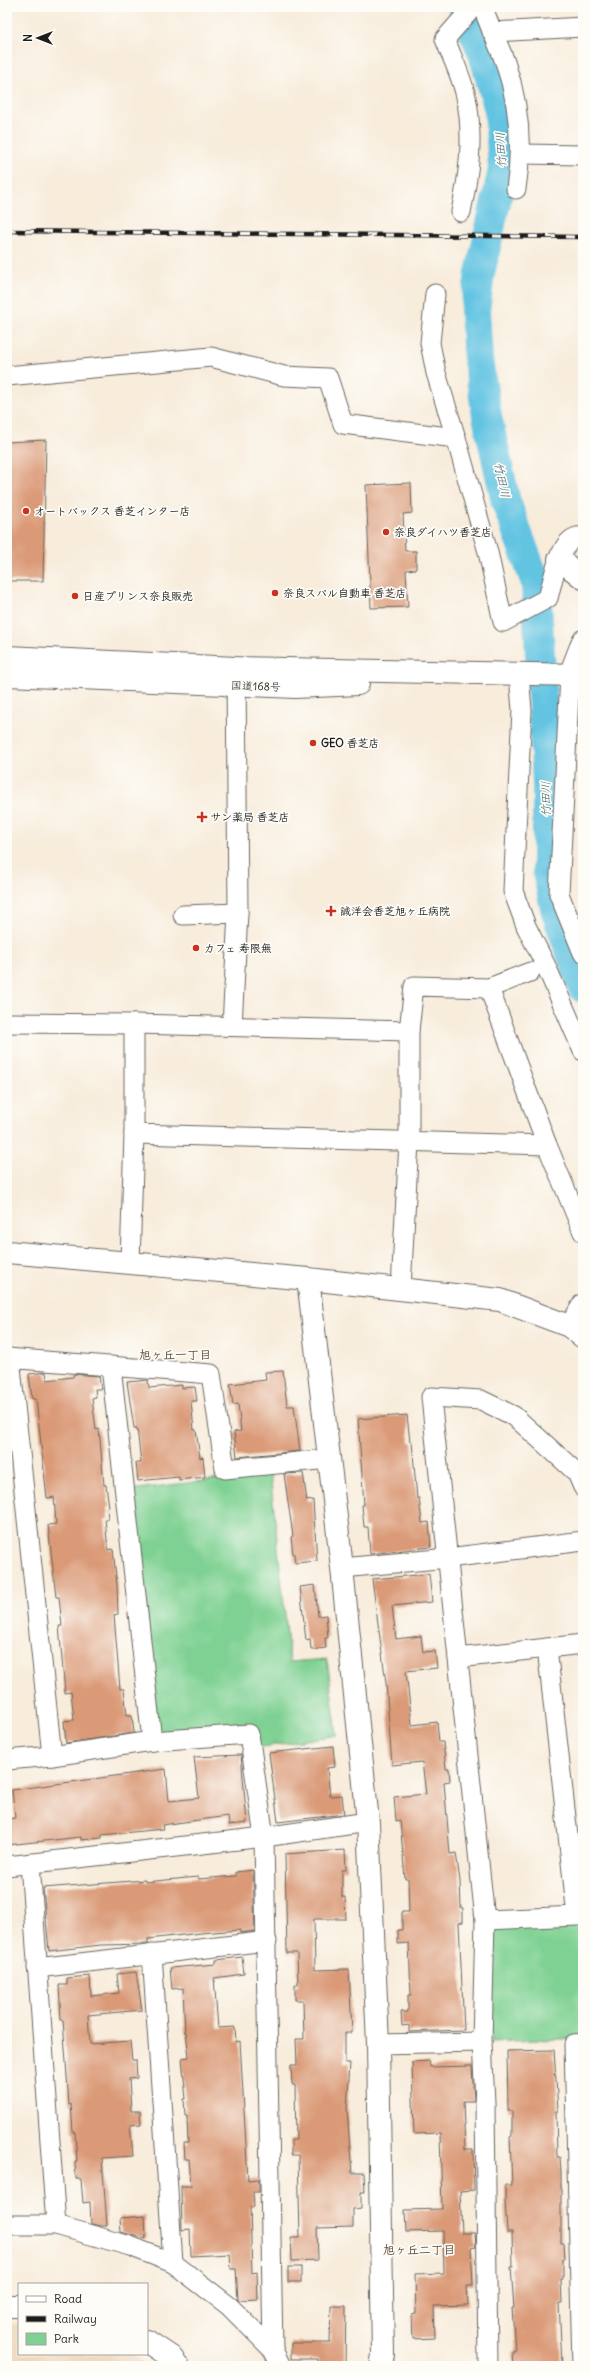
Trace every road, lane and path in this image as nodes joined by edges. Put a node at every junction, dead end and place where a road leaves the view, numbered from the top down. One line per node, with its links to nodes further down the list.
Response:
1 (473, 7): 8 (street)
2 (483, 7): 4 (street)
3 (583, 27): 4 (street)
4 (492, 32): 5 (street)
5 (520, 154): 6 (street); 7 (street)
6 (583, 155)
7 (516, 189)
8 (461, 212)
9 (435, 294): 11 (street)
10 (7, 376): 11 (street)
11 (456, 438): 13 (street)
12 (583, 537): 13 (street)
13 (559, 559): 14 (main road)
14 (583, 578)
15 (583, 641): 19 (main road)
16 (7, 657): 20 (main road, 国道168号)
17 (7, 675): 20 (main road, 国道168号)
18 (512, 675): 19 (main road, 国道168号); 20 (main road, 国道168号); 30 (street)
19 (571, 675): 23 (street)
20 (236, 677): 21 (street)
21 (238, 913): 22 (street); 28 (street)
22 (183, 915)
23 (581, 948)
24 (530, 972): 25 (street)
25 (489, 988): 29 (street); 33 (street)
26 (7, 1023): 27 (street)
27 (134, 1024): 28 (street); 31 (street)
28 (232, 1026): 29 (street)
29 (409, 1031): 32 (street)
30 (583, 1051)
31 (134, 1134): 32 (street); 36 (street)
32 (409, 1142): 33 (street); 38 (street)
33 (547, 1145): 34 (street)
34 (583, 1232)
35 (7, 1252): 36 (main road)
36 (130, 1263): 37 (main road)
37 (308, 1279): 38 (main road); 43 (main road)
38 (401, 1288): 40 (main road)
39 (583, 1303): 40 (street)
40 (576, 1332)
41 (8, 1358): 42 (street); 52 (street)
42 (111, 1366): 43 (street); 51 (street)
43 (329, 1459): 47 (main road)
44 (583, 1487): 46 (street)
45 (583, 1541): 46 (street)
46 (448, 1558): 47 (street); 50 (street)
47 (342, 1568): 54 (main road)
48 (583, 1644): 49 (street)
49 (547, 1648): 50 (street); 58 (street)
50 (458, 1658): 58 (street)
51 (152, 1741): 52 (street); 55 (street)
52 (52, 1756): 53 (street)
53 (7, 1760)
54 (368, 1822): 55 (street); 64 (main road)
55 (264, 1838): 56 (street); 59 (street)
56 (30, 1863): 57 (street); 61 (street)
57 (7, 1866)
58 (485, 1920): 62 (street)
59 (267, 1941): 60 (street); 71 (street)
60 (152, 1954): 61 (street); 67 (street)
61 (37, 1968): 66 (street)
62 (482, 2042): 64 (street); 75 (street)
63 (583, 2043): 76 (street)
64 (378, 2044): 74 (main road)
65 (7, 2225): 66 (street)
66 (56, 2225): 67 (street)
67 (173, 2263): 71 (street)
68 (7, 2306): 69 (main road)
69 (18, 2306)
70 (148, 2342): 72 (main road)
71 (273, 2350): 73 (street)
72 (178, 2366)
73 (282, 2366)
74 (381, 2366)
75 (488, 2366)
76 (582, 2366)

